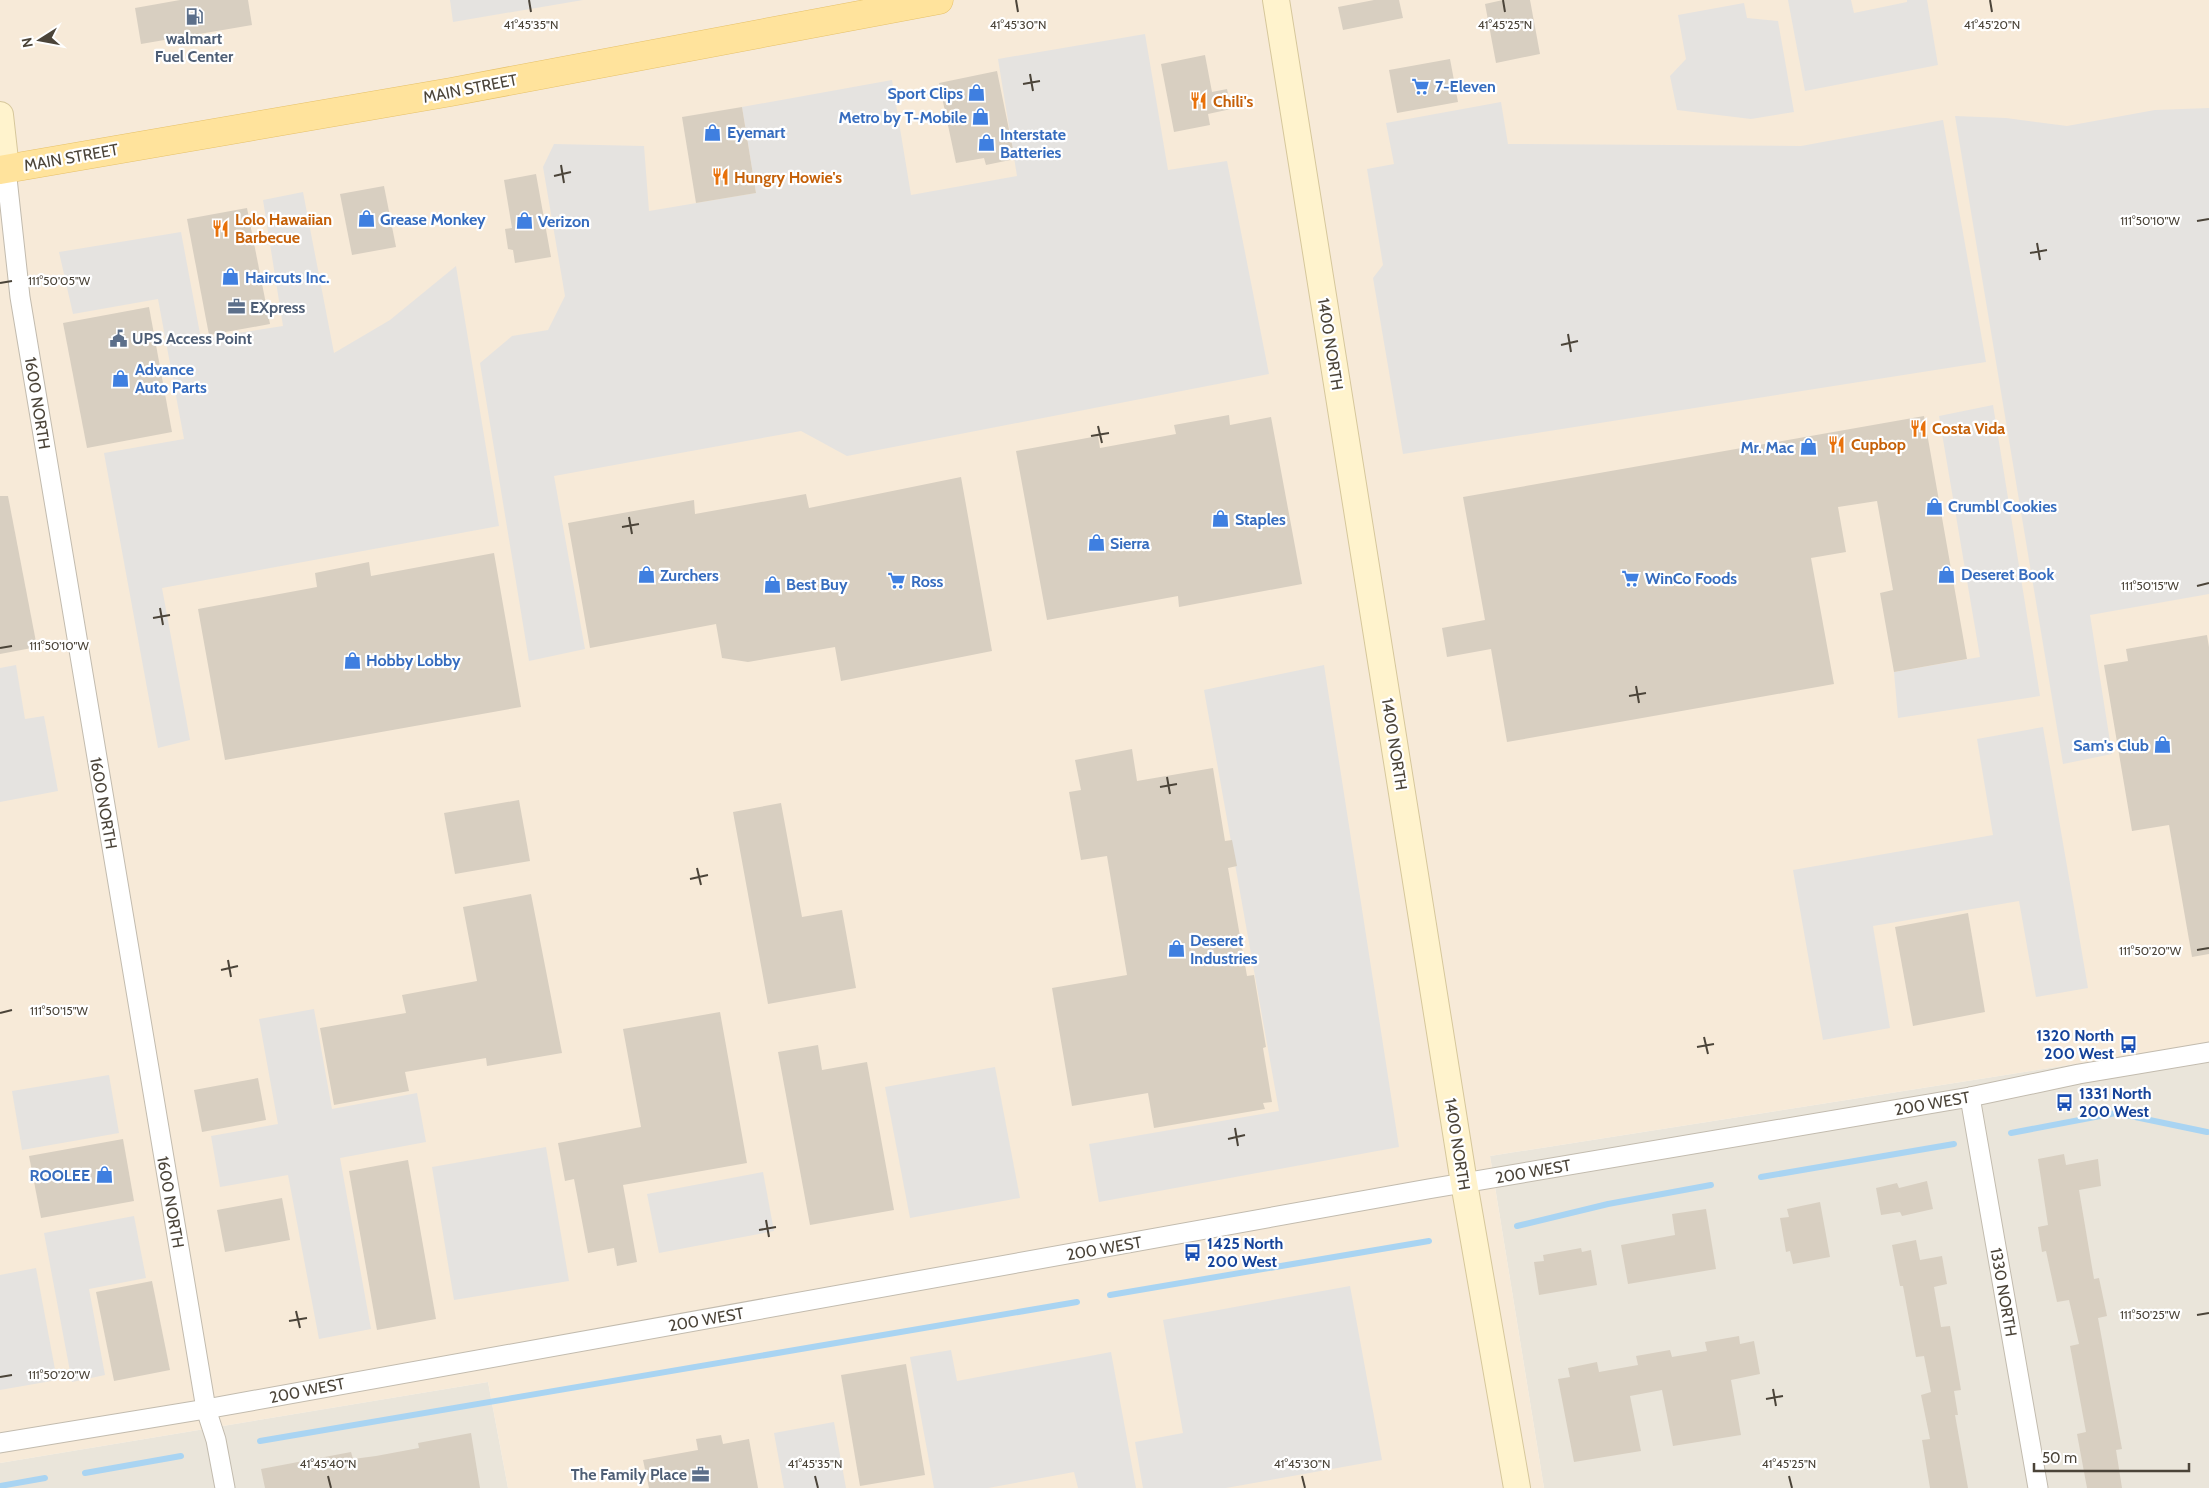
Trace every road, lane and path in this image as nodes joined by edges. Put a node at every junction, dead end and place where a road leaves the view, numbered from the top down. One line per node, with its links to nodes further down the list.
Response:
1 (939, 0): 4 (main road, MAIN STREET)
2 (1276, 0): 7 (main road, 1400 NORTH)
3 (0, 115): 4 (main road, 1600 NORTH)
4 (3, 169): 8 (street, 1600 NORTH)
5 (2209, 1052): 6 (street, 200 WEST)
6 (1970, 1097): 7 (street, 200 WEST); 12 (street, 1330 NORTH)
7 (1464, 1183): 8 (street, 200 WEST); 11 (main road, 1400 NORTH)
8 (206, 1409): 9 (street, 200 WEST); 10 (street, 1600 NORTH)
9 (0, 1443)
10 (224, 1488)
11 (1516, 1488)
12 (2038, 1488)

